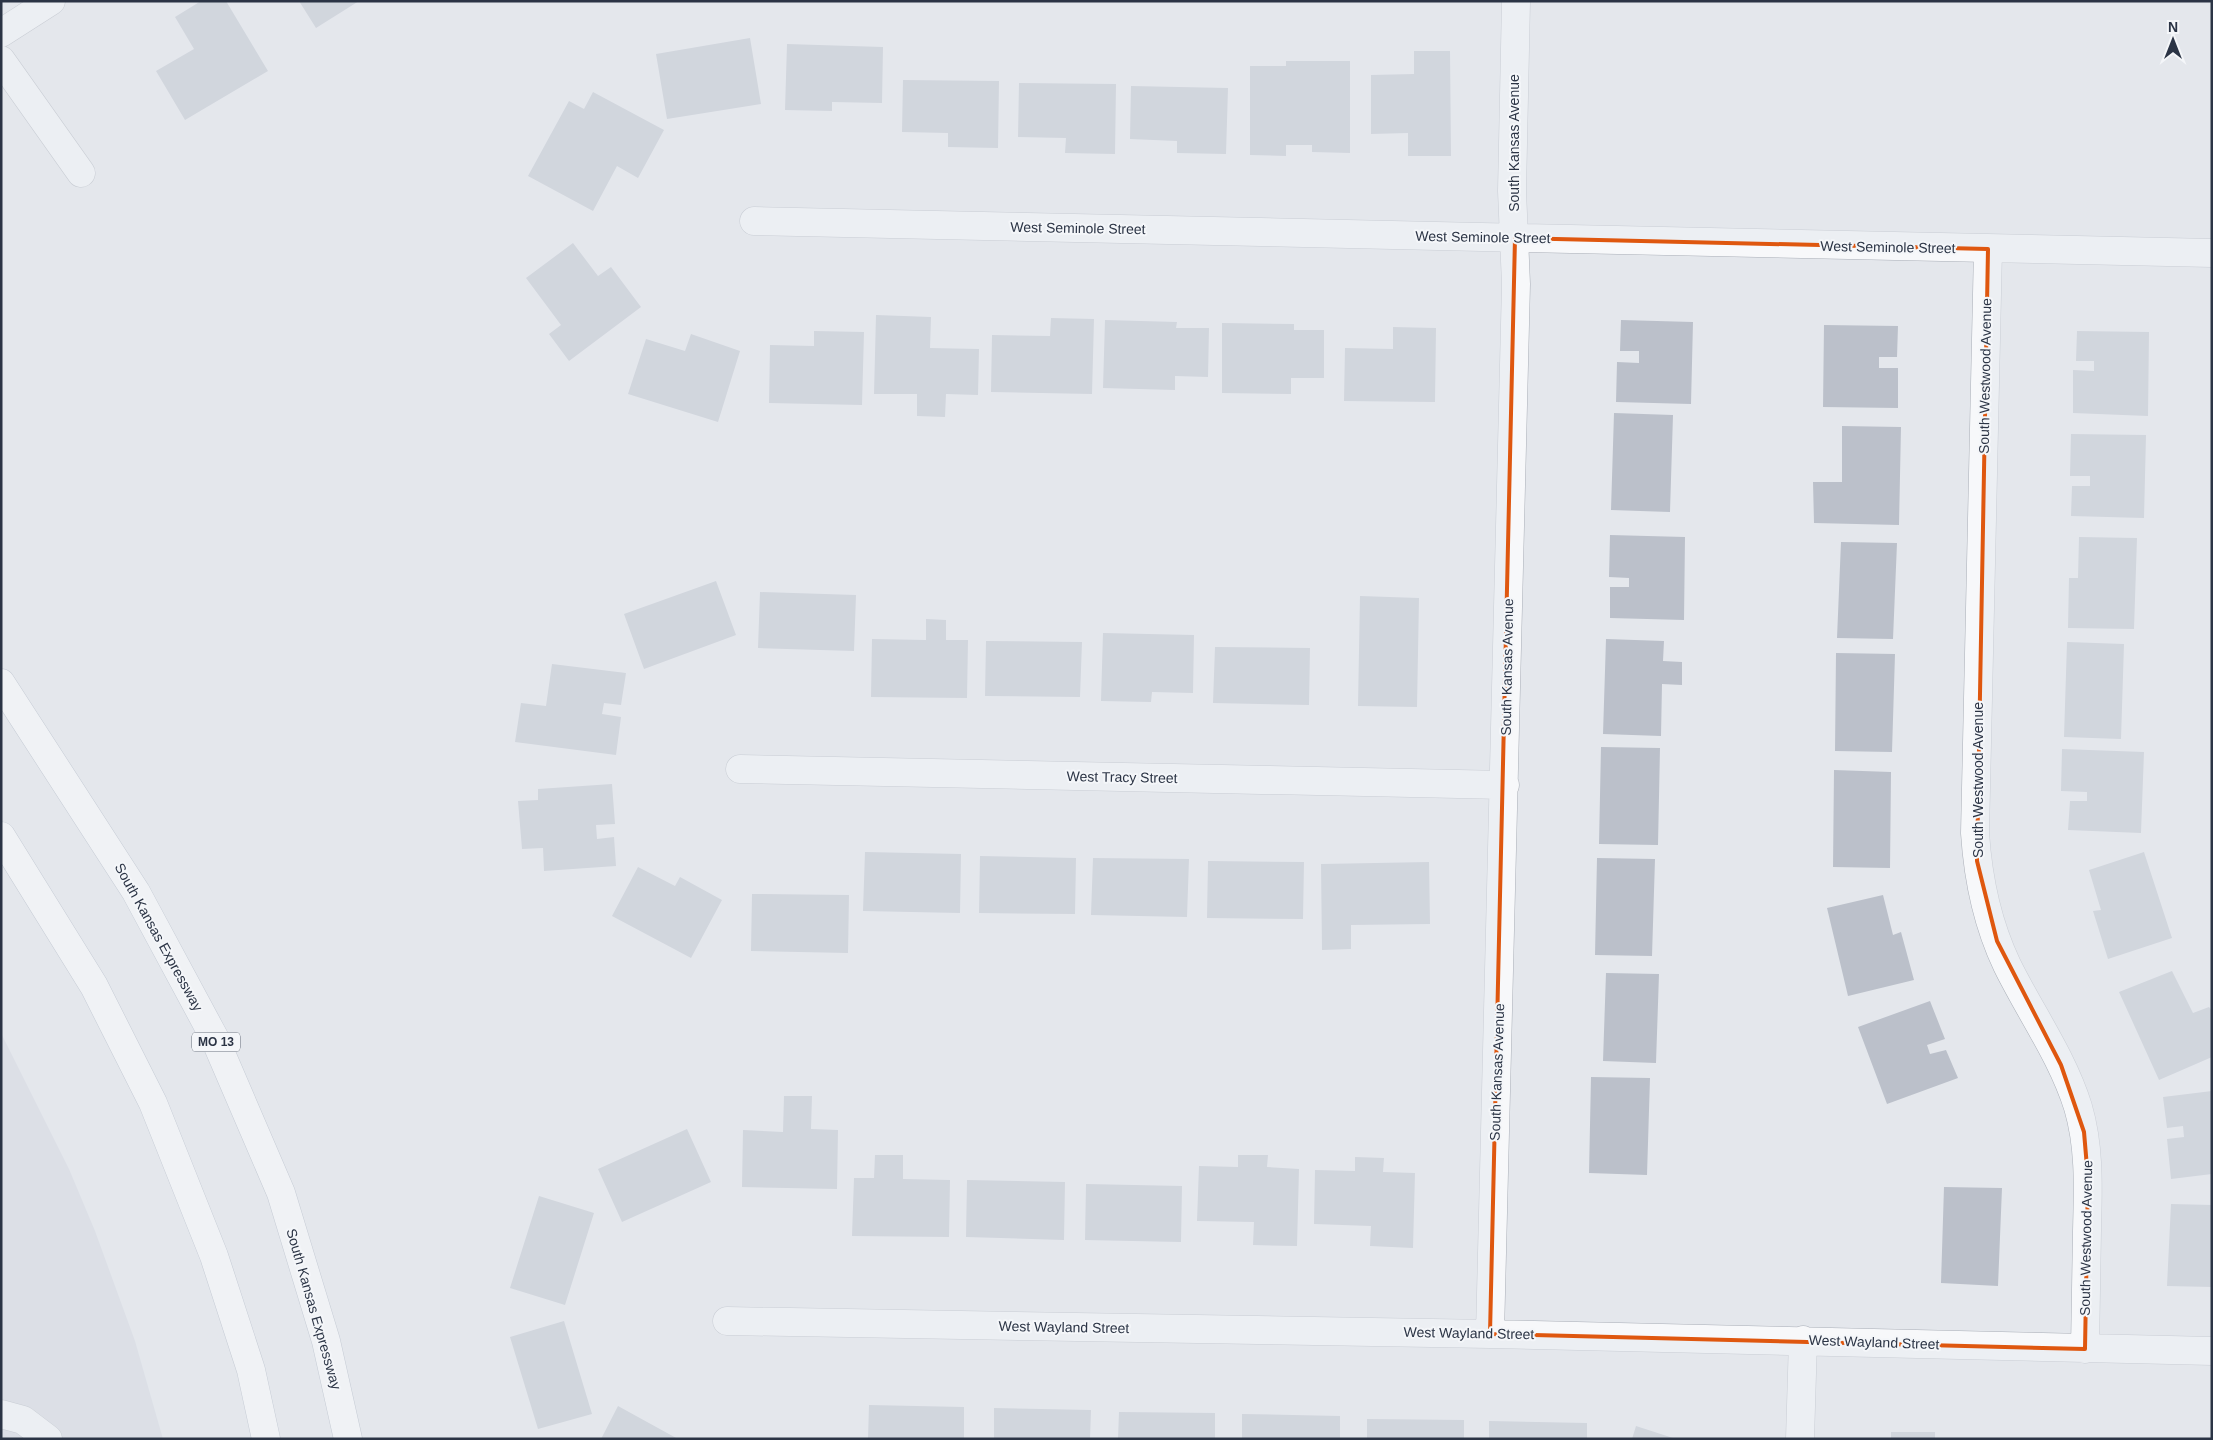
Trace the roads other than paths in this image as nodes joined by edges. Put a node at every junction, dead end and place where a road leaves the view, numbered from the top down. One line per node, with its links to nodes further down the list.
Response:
1 (51, 1): 3 (street)
2 (1516, 1): 7 (street, South Kansas Avenue)
3 (1, 33)
4 (1, 60): 5 (street)
5 (80, 173)
6 (754, 221): 7 (street, West Seminole Street)
7 (1515, 238): 8 (street, West Seminole Street); 12 (street, South Kansas Avenue)
8 (1988, 250): 9 (street, West Seminole Street); 17 (street, South Westwood Avenue)
9 (2212, 253)
10 (1, 683): 22 (main road, South Kansas Expressway / MO 13)
11 (740, 769): 12 (street, West Tracy Street)
12 (1505, 785): 15 (street, South Kansas Avenue)
13 (1, 836): 21 (main road)
14 (726, 1321): 15 (street, West Wayland Street)
15 (1490, 1334): 16 (street, West Wayland Street)
16 (1803, 1340): 17 (street, West Wayland Street); 23 (street)
17 (2085, 1349): 18 (street, West Wayland Street)
18 (2212, 1351)
19 (1, 1414): 20 (street)
20 (48, 1439)
21 (266, 1439)
22 (348, 1439)
23 (1800, 1439)

